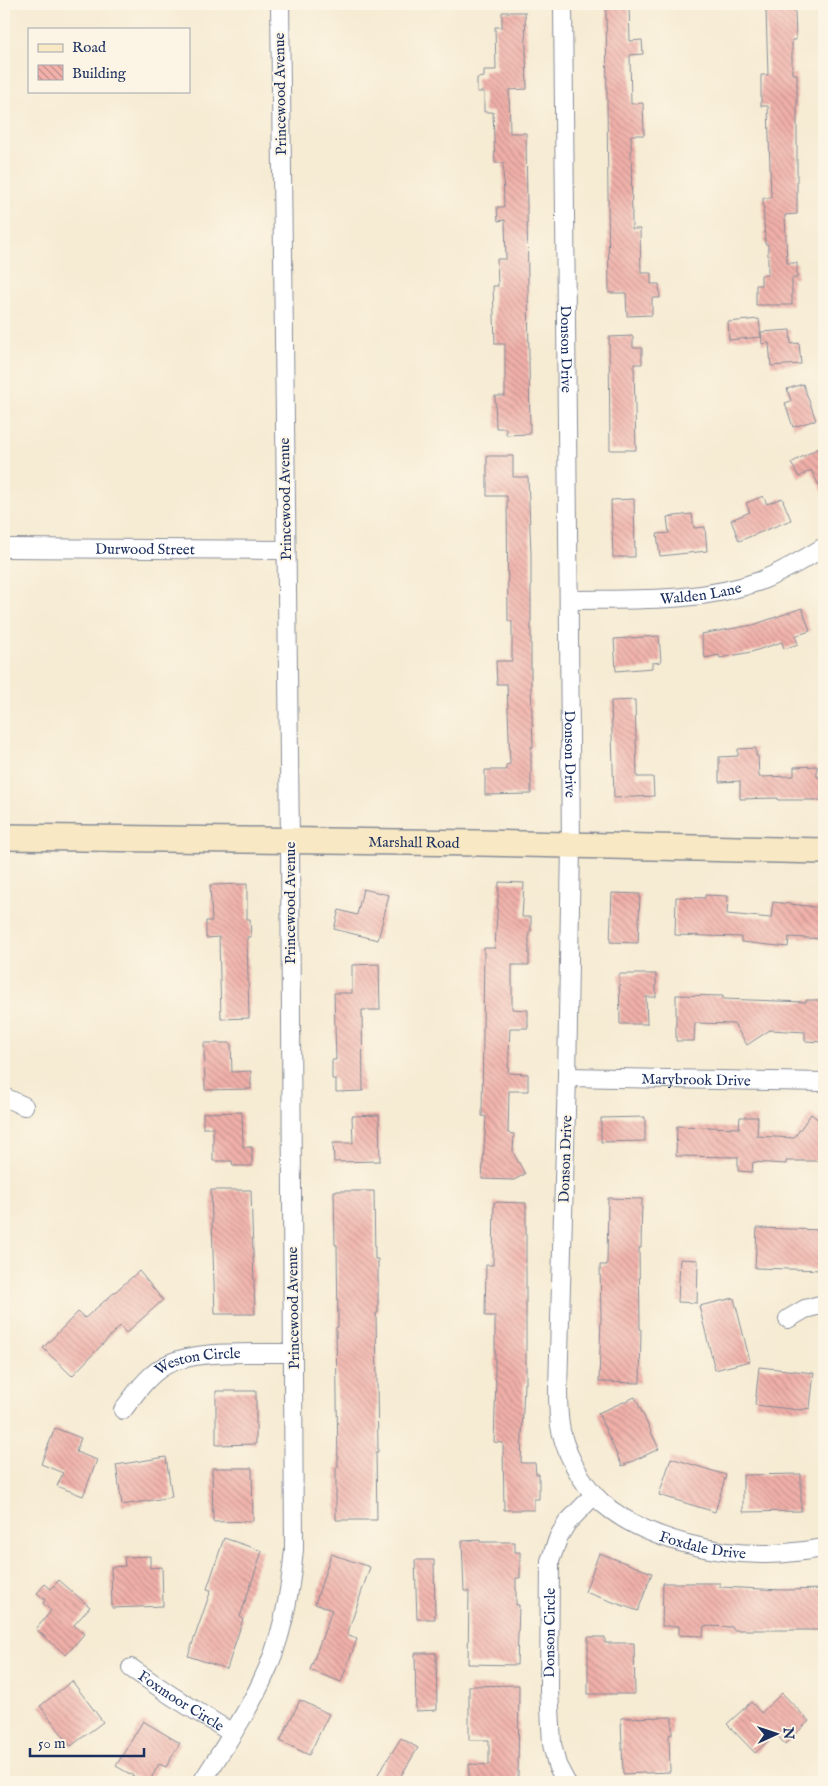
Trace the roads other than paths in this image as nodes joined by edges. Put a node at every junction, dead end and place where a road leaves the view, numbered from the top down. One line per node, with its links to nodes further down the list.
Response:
1 (280, 4): 5 (street, Princewood Avenue)
2 (563, 4): 6 (street, Donson Drive)
3 (824, 547): 6 (street, Walden Lane)
4 (4, 548): 5 (street, Durwood Street)
5 (286, 550): 8 (street, Princewood Avenue)
6 (569, 600): 9 (street, Donson Drive)
7 (4, 837): 8 (street, Marshall Road)
8 (290, 841): 9 (street, Marshall Road); 17 (street, Princewood Avenue)
9 (571, 846): 10 (street, Marshall Road); 11 (street, Donson Drive)
10 (824, 851)
11 (567, 1077): 12 (street, Marybrook Drive); 19 (street, Donson Drive)
12 (824, 1082)
13 (4, 1098): 14 (street)
14 (24, 1106)
15 (824, 1304): 16 (street)
16 (788, 1319)
17 (293, 1353): 18 (street, Weston Circle); 22 (street, Princewood Avenue)
18 (123, 1410)
19 (594, 1495): 20 (street, Foxdale Drive); 24 (street, Donson Circle)
20 (824, 1548)
21 (131, 1668): 22 (street, Foxmoor Circle)
22 (232, 1733): 23 (street, Princewood Avenue)
23 (202, 1782)
24 (566, 1782)

